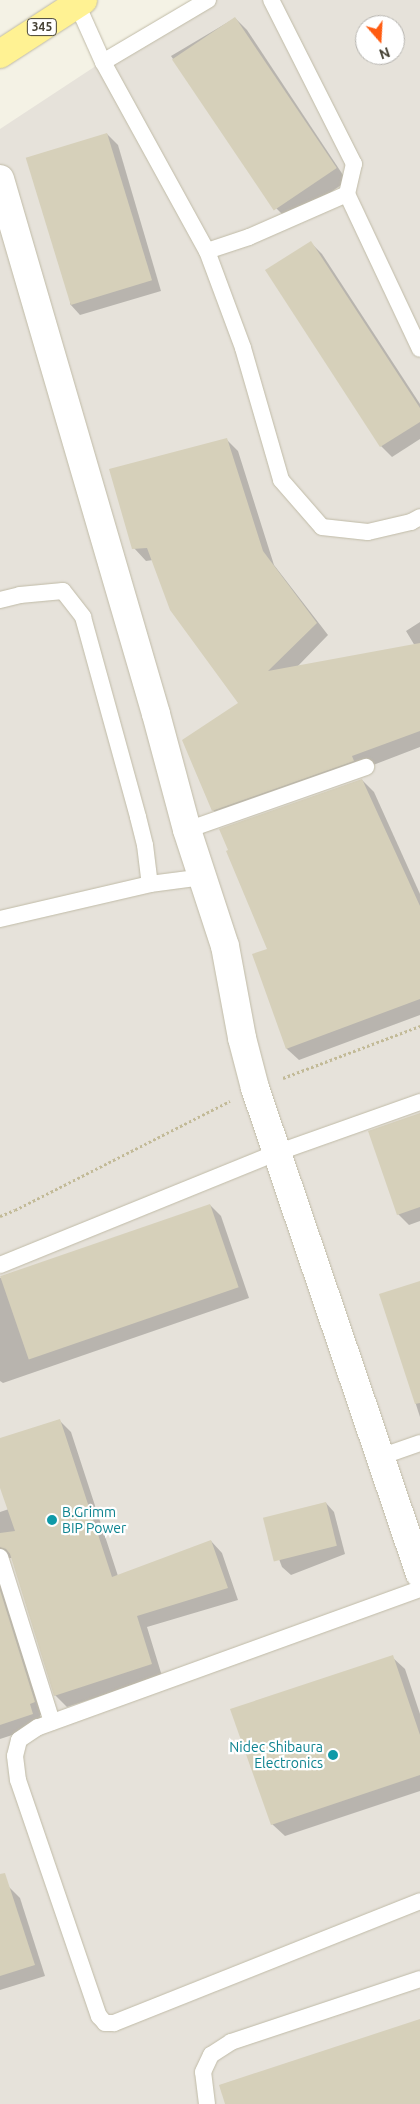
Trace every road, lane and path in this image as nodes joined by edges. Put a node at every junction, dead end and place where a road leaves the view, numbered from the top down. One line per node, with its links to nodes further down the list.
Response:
1 (208, 0): 5 (lane)
2 (271, 0): 7 (lane)
3 (80, 2): 4 (main road, 345); 5 (lane)
4 (0, 54)
5 (103, 62): 8 (lane)
6 (0, 179): 13 (street)
7 (347, 194): 8 (lane); 9 (lane)
8 (207, 251): 10 (lane)
9 (420, 349)
10 (420, 517)
11 (0, 600): 15 (lane)
12 (366, 766): 13 (lane)
13 (187, 830): 14 (street)
14 (203, 877): 15 (lane); 18 (street)
15 (150, 884): 16 (lane)
16 (0, 919)
17 (420, 1026): 18 (path)
18 (255, 1088): 20 (street); 21 (path)
19 (420, 1102): 20 (lane)
20 (276, 1153): 22 (lane); 24 (street)
21 (0, 1216)
22 (0, 1265)
23 (420, 1443): 24 (lane)
24 (380, 1457): 26 (street)
25 (0, 1558): 28 (lane)
26 (420, 1574)
27 (420, 1589): 28 (lane)
28 (52, 1722): 29 (lane)
29 (420, 1901)
30 (420, 1979): 31 (lane)
31 (207, 2104)

